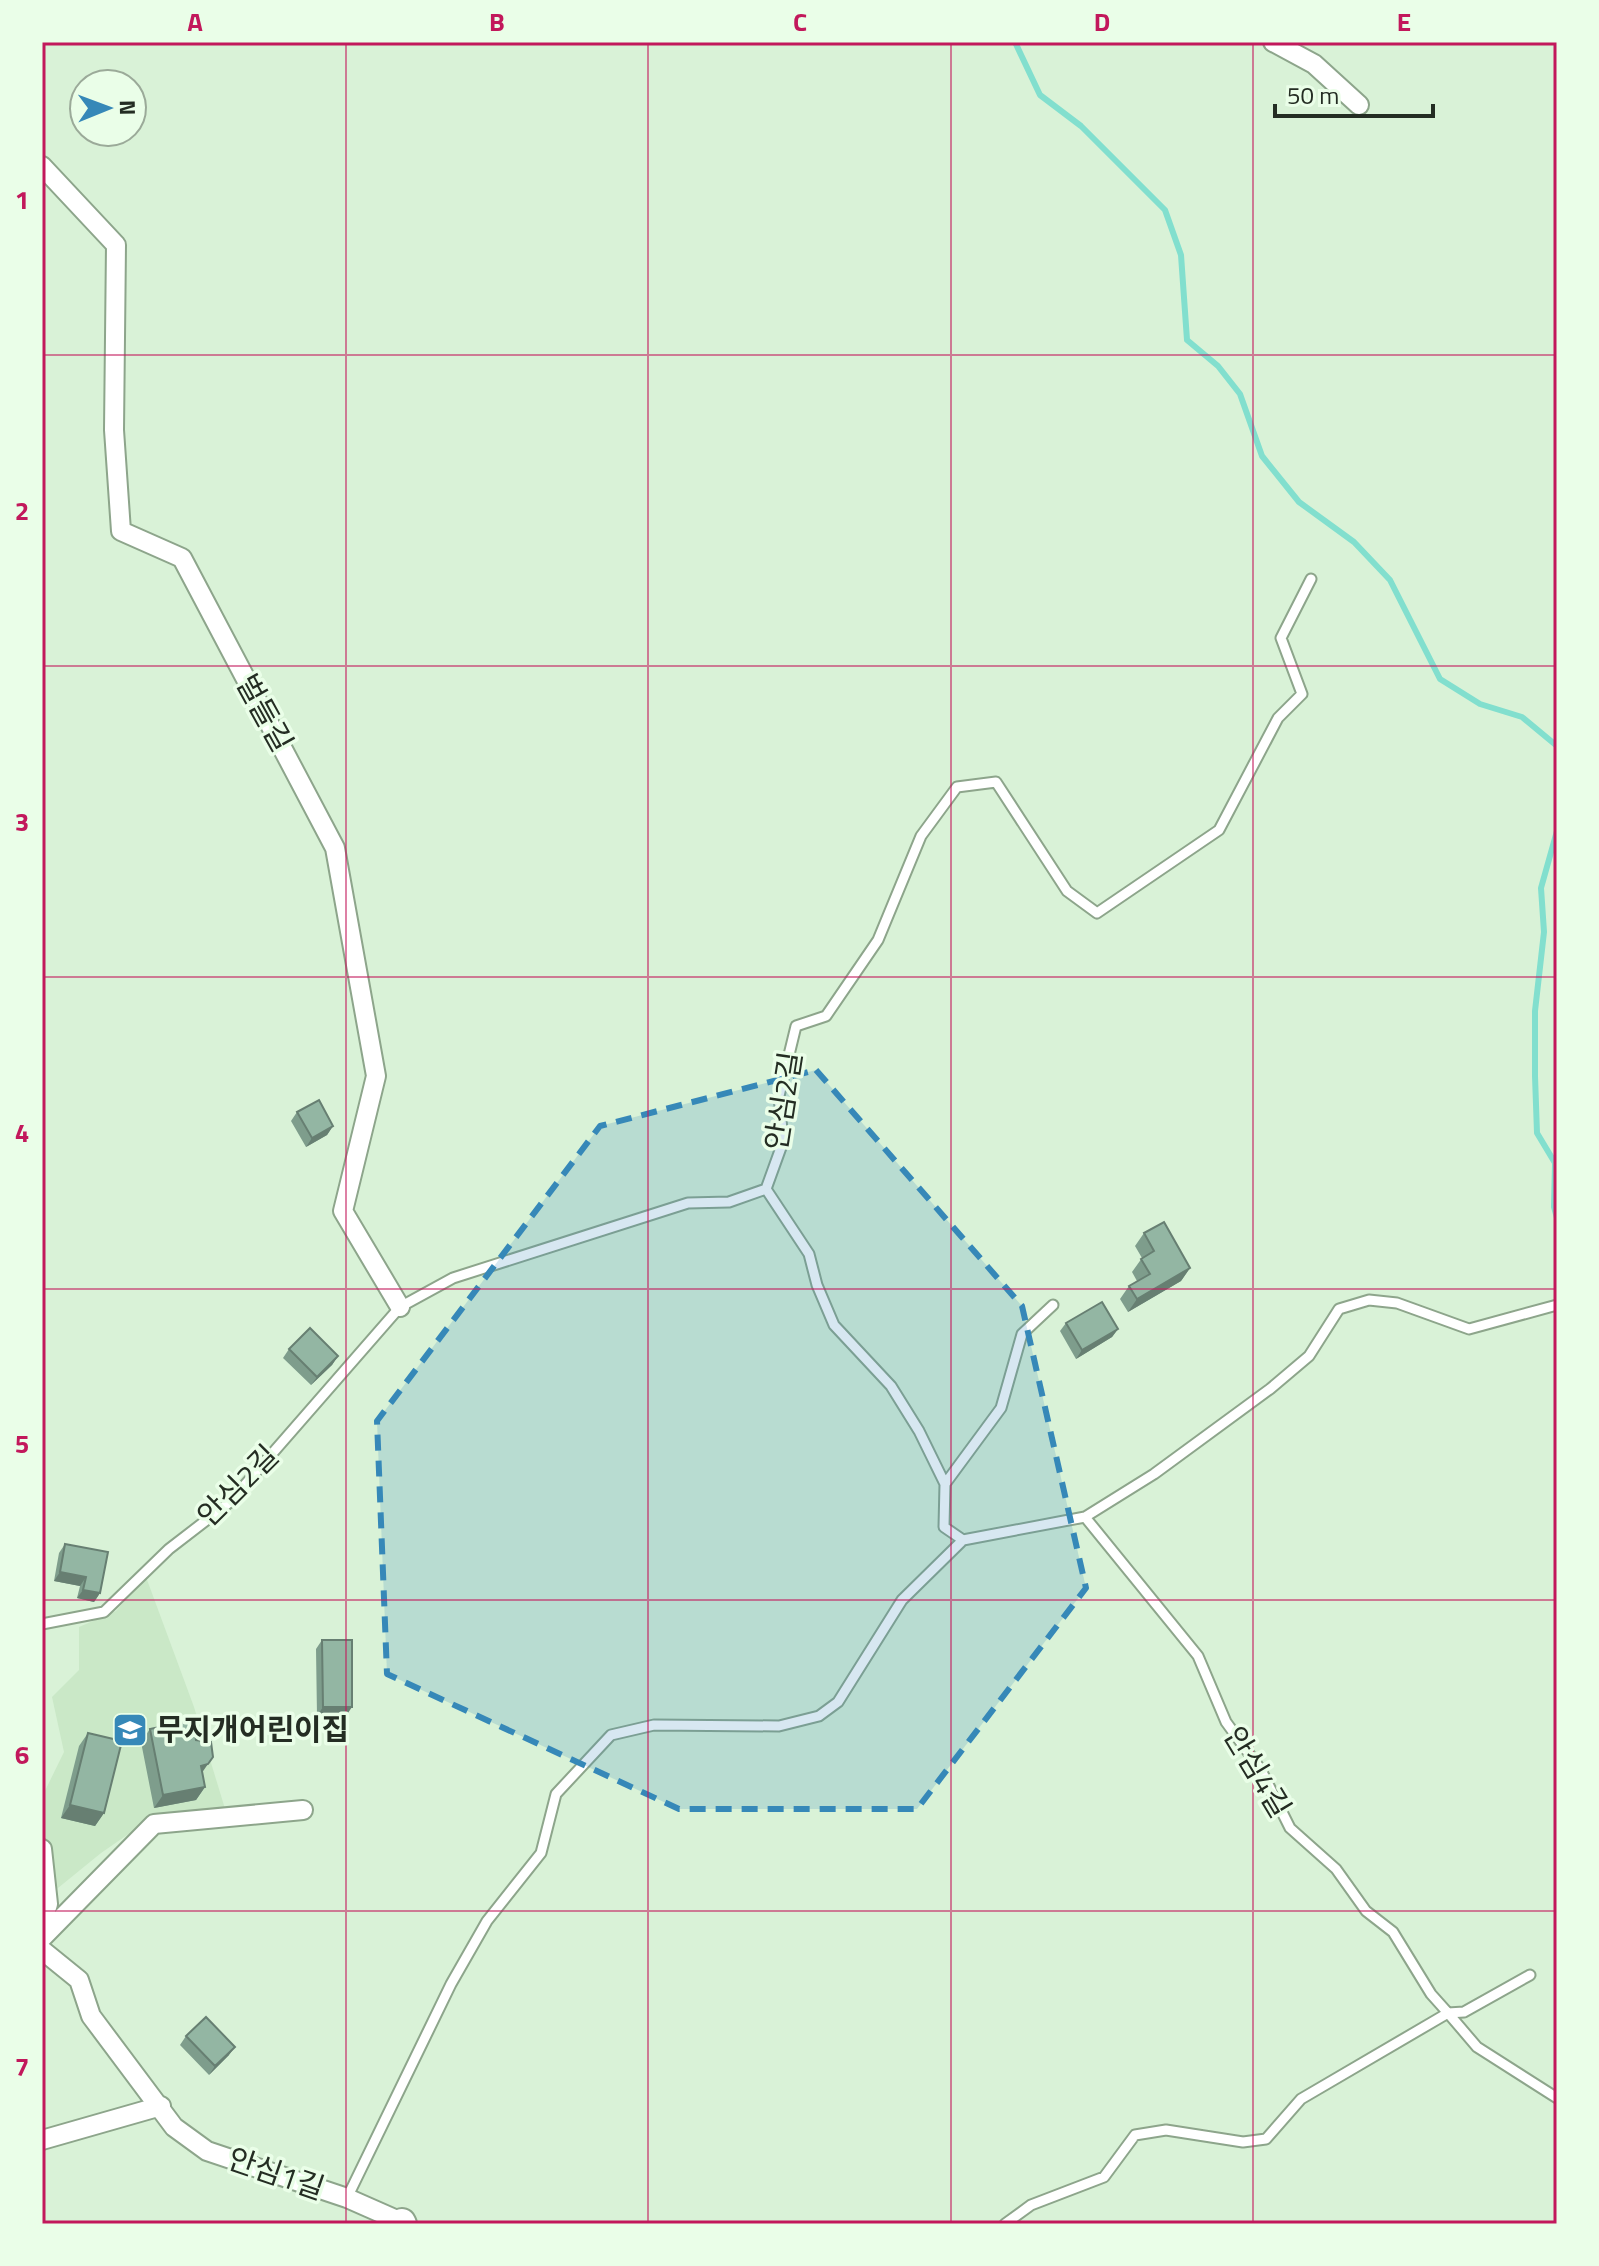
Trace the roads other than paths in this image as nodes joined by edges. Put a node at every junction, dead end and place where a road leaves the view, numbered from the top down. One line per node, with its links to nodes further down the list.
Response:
1 (1273, 42): 2 (street)
2 (1359, 105)
3 (42, 166): 7 (street, 벌들길)
4 (1311, 579): 5 (lane, 안심2길)
5 (766, 1189): 7 (lane, 안심2길); 9 (lane)
6 (1053, 1305): 9 (lane)
7 (400, 1307): 12 (lane, 안심2길)
8 (1556, 1307): 10 (lane)
9 (945, 1484): 11 (lane)
10 (1085, 1517): 11 (lane); 19 (lane, 안심4길)
11 (963, 1540): 23 (lane)
12 (42, 1624)
13 (303, 1810): 16 (street)
14 (42, 1849): 15 (street)
15 (42, 1923)
16 (42, 1938)
17 (42, 1950): 21 (street, 안심1길)
18 (1530, 1975): 19 (lane)
19 (1448, 2013): 20 (lane, 안심4길); 25 (lane)
20 (1557, 2098)
21 (161, 2106): 22 (street); 23 (street, 안심1길)
22 (42, 2140)
23 (347, 2198): 24 (street, 안심1길)
24 (403, 2223)
25 (1005, 2224)

